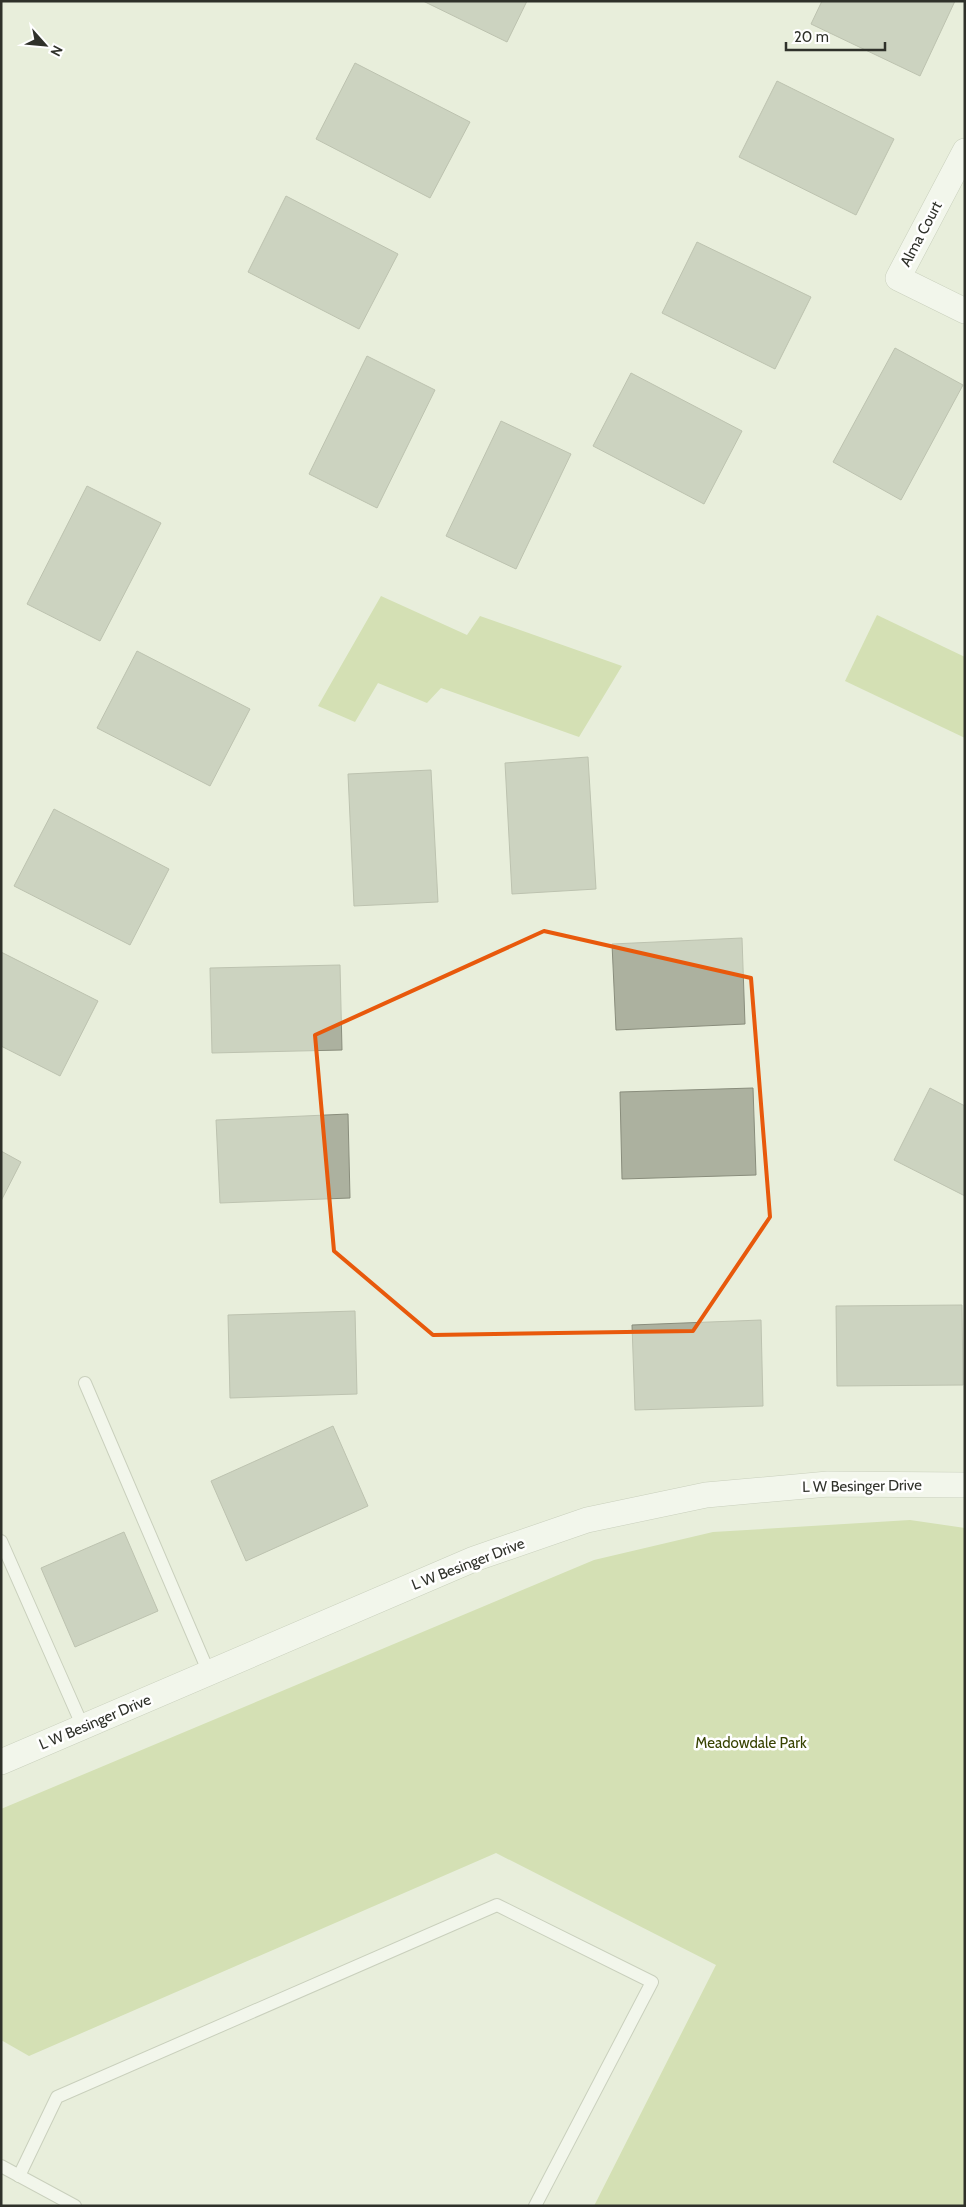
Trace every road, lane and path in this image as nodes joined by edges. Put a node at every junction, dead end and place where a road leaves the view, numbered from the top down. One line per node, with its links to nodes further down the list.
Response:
1 (965, 151): 2 (street, Alma Court)
2 (965, 311)
3 (85, 1383): 6 (lane)
4 (965, 1485): 6 (street, L W Besinger Drive)
5 (1, 1541): 7 (lane)
6 (209, 1673): 7 (street, L W Besinger Drive)
7 (83, 1727): 8 (street, L W Besinger Drive)
8 (1, 1762)
9 (1, 2166): 10 (lane)
10 (19, 2176): 11 (lane); 12 (lane)
11 (75, 2206)
12 (534, 2206)

